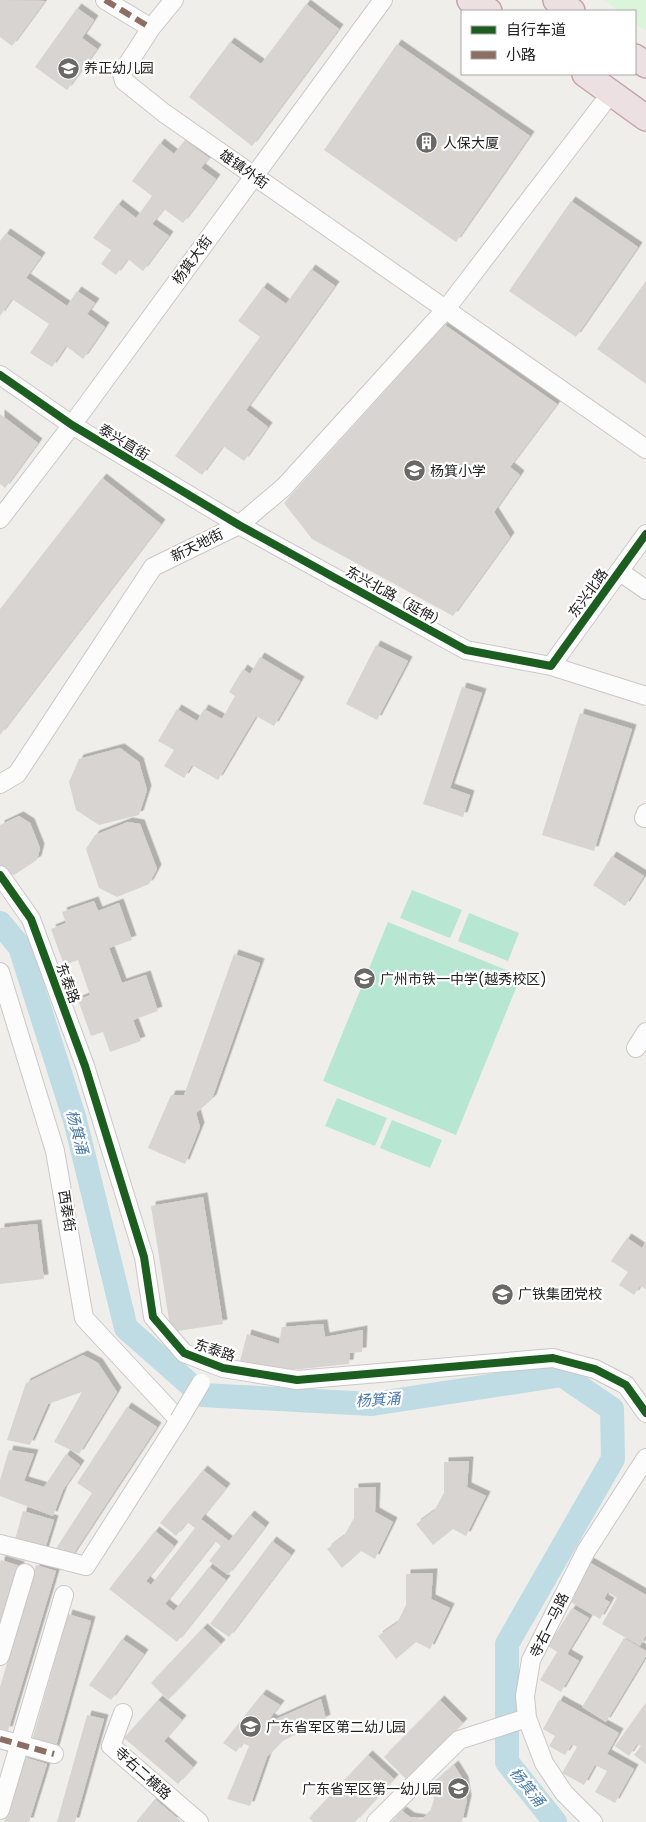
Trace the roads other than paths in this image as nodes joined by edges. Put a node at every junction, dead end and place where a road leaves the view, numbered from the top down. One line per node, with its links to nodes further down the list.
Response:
1 (105, 0): 12 (street)
2 (174, 0): 12 (street, 雄镇外街)
3 (383, 0): 16 (street, 杨箕大街)
4 (470, 0): 8 (highway)
5 (494, 0): 9 (highway)
6 (556, 0): 10 (highway)
7 (567, 0): 11 (highway)
8 (487, 10)
9 (506, 10)
10 (571, 10)
11 (578, 10)
12 (151, 28): 16 (street, 雄镇外街)
13 (587, 75): 14 (highway)
14 (611, 93): 15 (highway); 17 (street, 新天地街)
15 (646, 118)
16 (254, 176): 17 (street, 雄镇外街); 19 (street, 杨箕大街)
17 (446, 309): 20 (street, 雄镇外街); 22 (street, 新天地街)
18 (0, 375): 19 (street, 泰兴直街)
19 (72, 425): 21 (street, 杨箕大街); 22 (street, 泰兴直街)
20 (646, 450)
21 (0, 519)
22 (239, 525): 26 (street, 东兴北路（延伸）); 28 (street, 新天地街)
23 (646, 534): 24 (street, 东兴北路)
24 (619, 571): 25 (street); 26 (street, 东兴北路)
25 (646, 590)
26 (551, 666): 27 (street, 东兴北路（延伸）)
27 (646, 696)
28 (0, 784)
29 (0, 875): 33 (street, 东泰路)
30 (0, 972): 35 (street, 西泰街)
31 (646, 1032): 32 (street)
32 (636, 1048)
33 (212, 1364): 34 (street, 东泰路); 35 (street, bridge)
34 (646, 1413)
35 (179, 1420): 37 (street)
36 (646, 1458): 42 (street, 寺右一马路)
37 (0, 1544)
38 (25, 1573): 40 (street)
39 (64, 1595): 44 (street)
40 (0, 1656)
41 (122, 1713): 47 (street, 寺右二横路)
42 (527, 1718): 48 (street); 49 (street, 寺右一马路)
43 (0, 1739): 44 (street)
44 (20, 1745): 45 (street); 46 (street)
45 (54, 1754)
46 (0, 1810)
47 (200, 1822)
48 (376, 1822)
49 (593, 1822)

